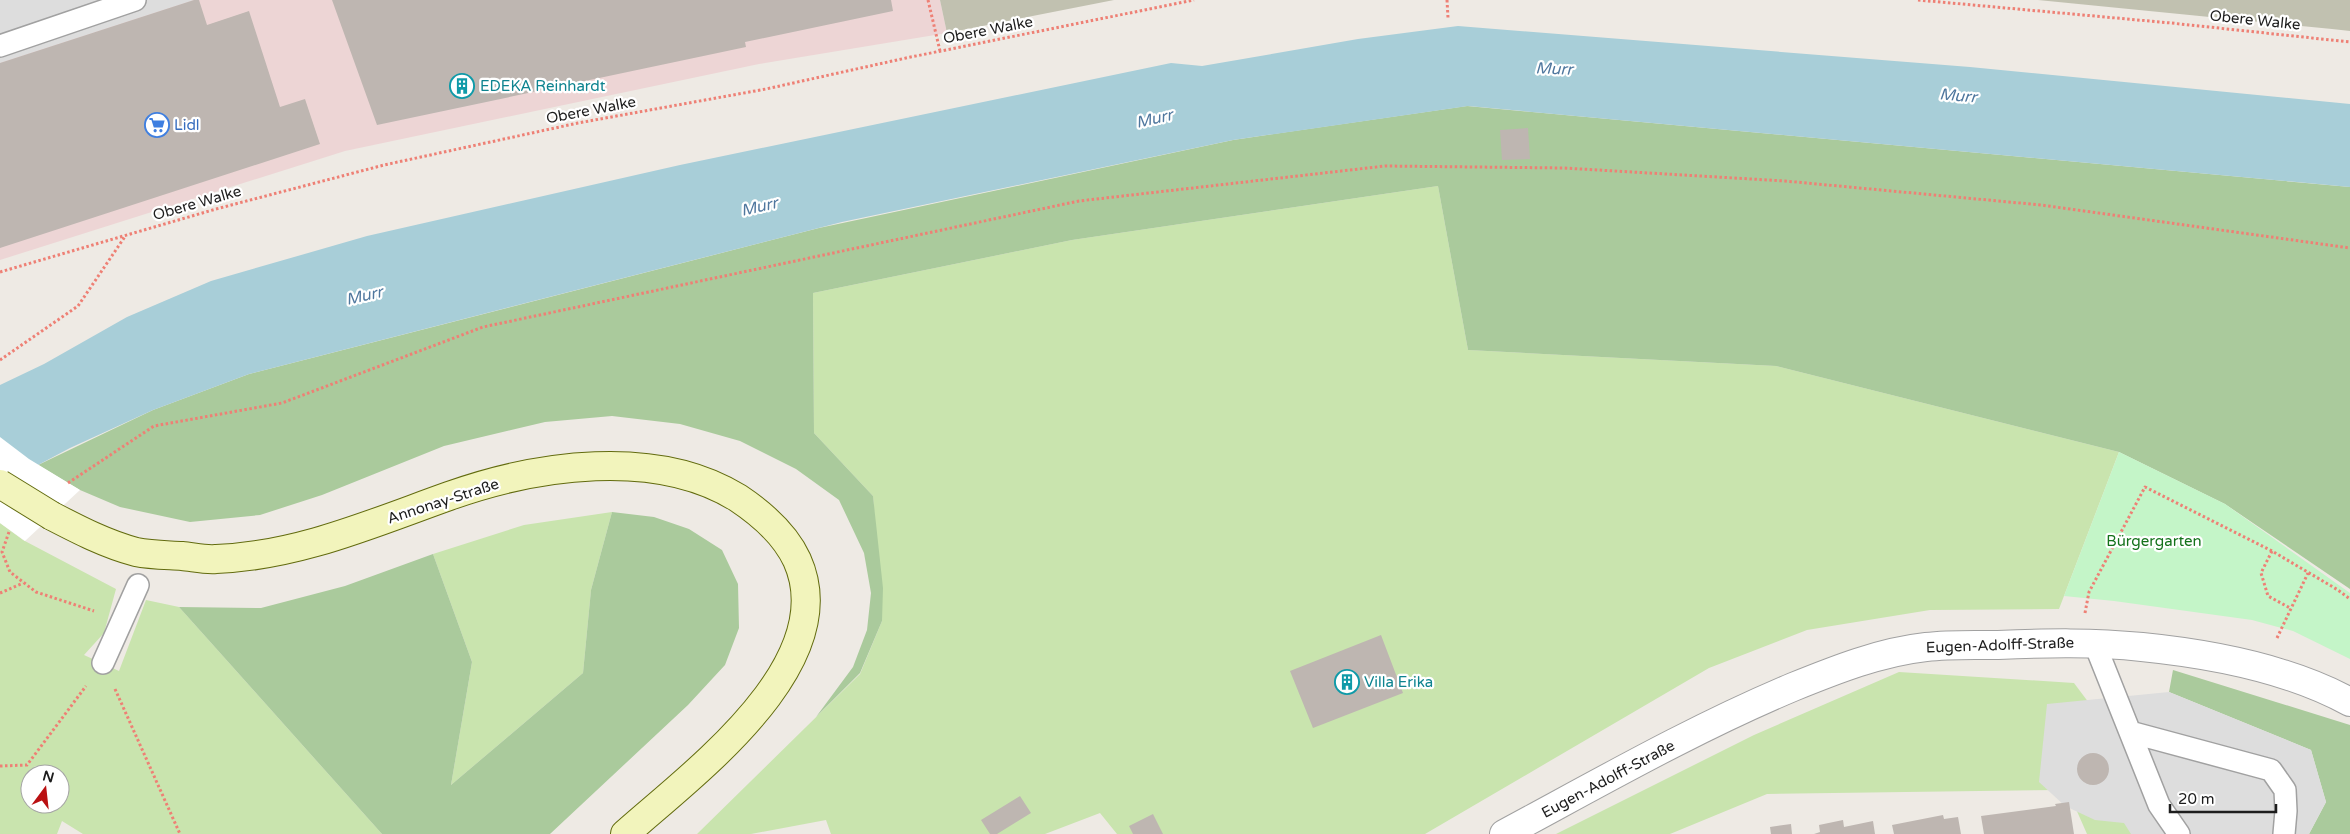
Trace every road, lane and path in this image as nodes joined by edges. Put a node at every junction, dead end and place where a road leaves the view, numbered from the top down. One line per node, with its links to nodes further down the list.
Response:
1 (135, 0): 8 (lane)
2 (928, 0): 9 (path)
3 (1194, 0): 9 (path, Obere Walke)
4 (1448, 0): 6 (path)
5 (1918, 0): 7 (path, Obere Walke)
6 (1448, 18)
7 (2350, 42)
8 (0, 46)
9 (940, 51): 10 (path, Obere Walke)
10 (126, 235): 12 (path, Obere Walke); 13 (path)
11 (2350, 248): 14 (path)
12 (0, 272)
13 (0, 360)
14 (68, 483)
15 (0, 484): 33 (street, Annonay-Straße, bridge)
16 (9, 532): 19 (path)
17 (2272, 551): 18 (path); 21 (path); 24 (path)
18 (2308, 573): 23 (path); 24 (path)
19 (24, 583): 22 (path); 25 (path)
20 (138, 585): 25 (lane)
21 (2089, 592)
22 (0, 593)
23 (2350, 600)
24 (2290, 608): 26 (path)
25 (122, 620): 28 (lane)
26 (2276, 641)
27 (2094, 642): 29 (street, Eugen-Adolff-Straße); 30 (lane); 34 (street, Eugen-Adolff-Straße)
28 (103, 663): 31 (path); 32 (path)
29 (2350, 702)
30 (2130, 732): 35 (lane); 36 (lane)
31 (0, 766)
32 (180, 834)
33 (625, 834)
34 (1504, 834)
35 (2179, 834)
36 (2284, 834)

